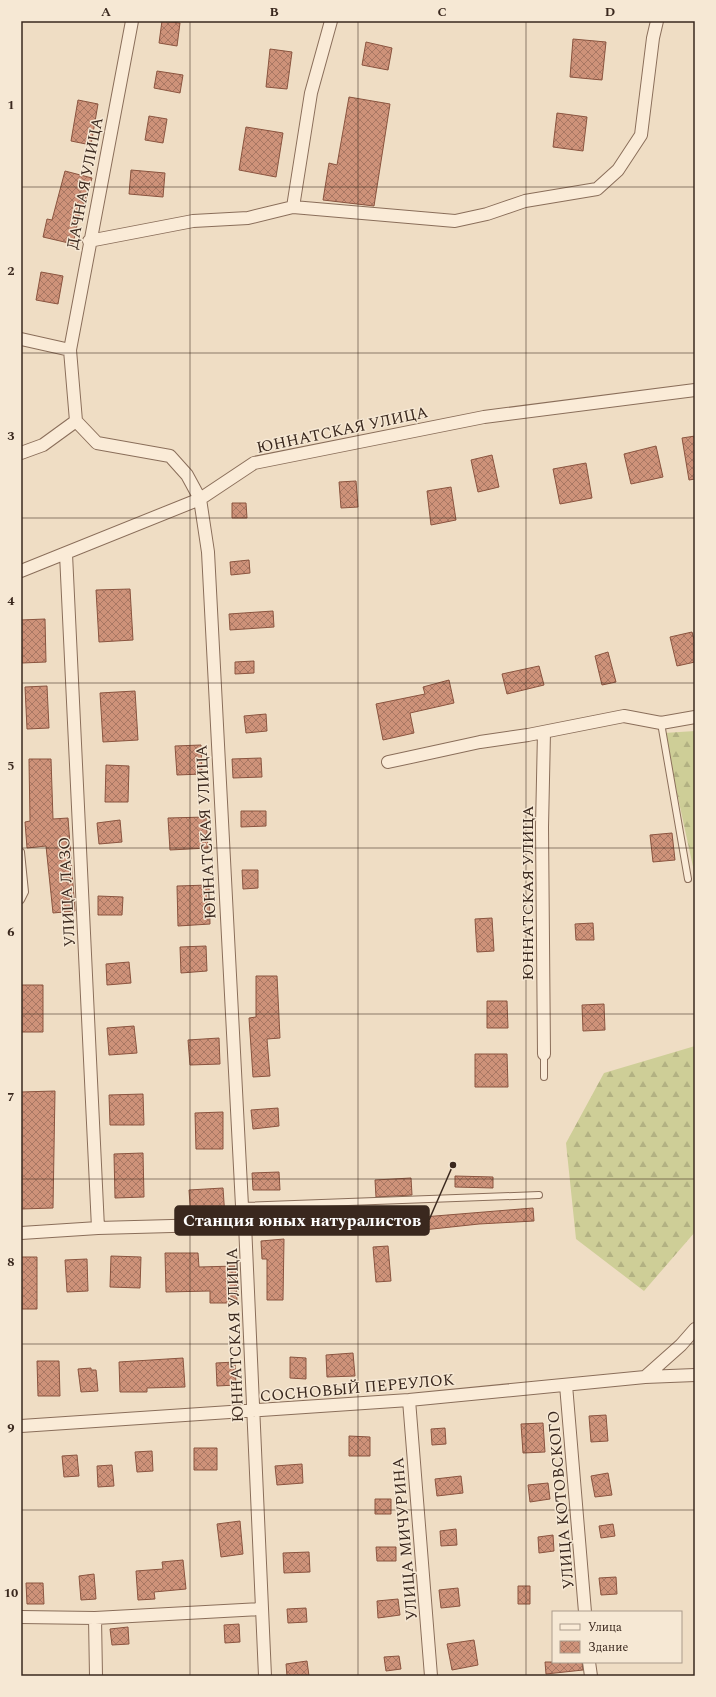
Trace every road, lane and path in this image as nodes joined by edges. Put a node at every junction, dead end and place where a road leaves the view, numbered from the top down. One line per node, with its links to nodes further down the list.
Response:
1 (132, 21): 5 (street, ДАЧНАЯ УЛИЦА)
2 (331, 21): 4 (street)
3 (657, 21): 4 (street)
4 (293, 207): 5 (street)
5 (89, 241): 7 (street, ДАЧНАЯ УЛИЦА)
6 (21, 339): 7 (street)
7 (70, 350): 9 (street, ДАЧНАЯ УЛИЦА)
8 (695, 390): 11 (street, ЮННАТСКАЯ УЛИЦА)
9 (76, 421): 10 (street); 11 (street)
10 (21, 453)
11 (200, 498): 12 (street); 24 (street, ЮННАТСКАЯ УЛИЦА)
12 (66, 554): 13 (street); 26 (street, УЛИЦА ЛАЗО)
13 (21, 571)
14 (695, 717): 15 (street)
15 (661, 723): 16 (street); 19 (lane)
16 (544, 732): 17 (street); 21 (street, ЮННАТСКАЯ УЛИЦА)
17 (388, 762)
18 (21, 852): 20 (lane)
19 (688, 879)
20 (21, 900)
21 (544, 1054): 22 (lane)
22 (544, 1077)
23 (540, 1195): 24 (lane)
24 (242, 1206): 25 (street, ЮННАТСКАЯ УЛИЦА)
25 (245, 1224): 26 (street); 33 (street, ЮННАТСКАЯ УЛИЦА)
26 (98, 1228): 27 (street)
27 (21, 1233)
28 (695, 1329): 30 (street)
29 (695, 1375): 30 (street, СОСНОВЫЙ ПЕРЕУЛОК)
30 (645, 1377): 31 (street, СОСНОВЫЙ ПЕРЕУЛОК)
31 (566, 1385): 32 (street, СОСНОВЫЙ ПЕРЕУЛОК); 36 (street, УЛИЦА КОТОВСКОГО)
32 (409, 1400): 33 (street, СОСНОВЫЙ ПЕРЕУЛОК); 42 (street, УЛИЦА МИЧУРИНА)
33 (253, 1412): 34 (street, СОСНОВЫЙ ПЕРЕУЛОК); 35 (street, ЮННАТСКАЯ УЛИЦА)
34 (21, 1426)
35 (260, 1609): 38 (street); 41 (street, ЮННАТСКАЯ УЛИЦА)
36 (585, 1611)
37 (21, 1617): 38 (street)
38 (95, 1618): 40 (street)
39 (589, 1663): 43 (street)
40 (96, 1676)
41 (265, 1676)
42 (431, 1676)
43 (591, 1676)

